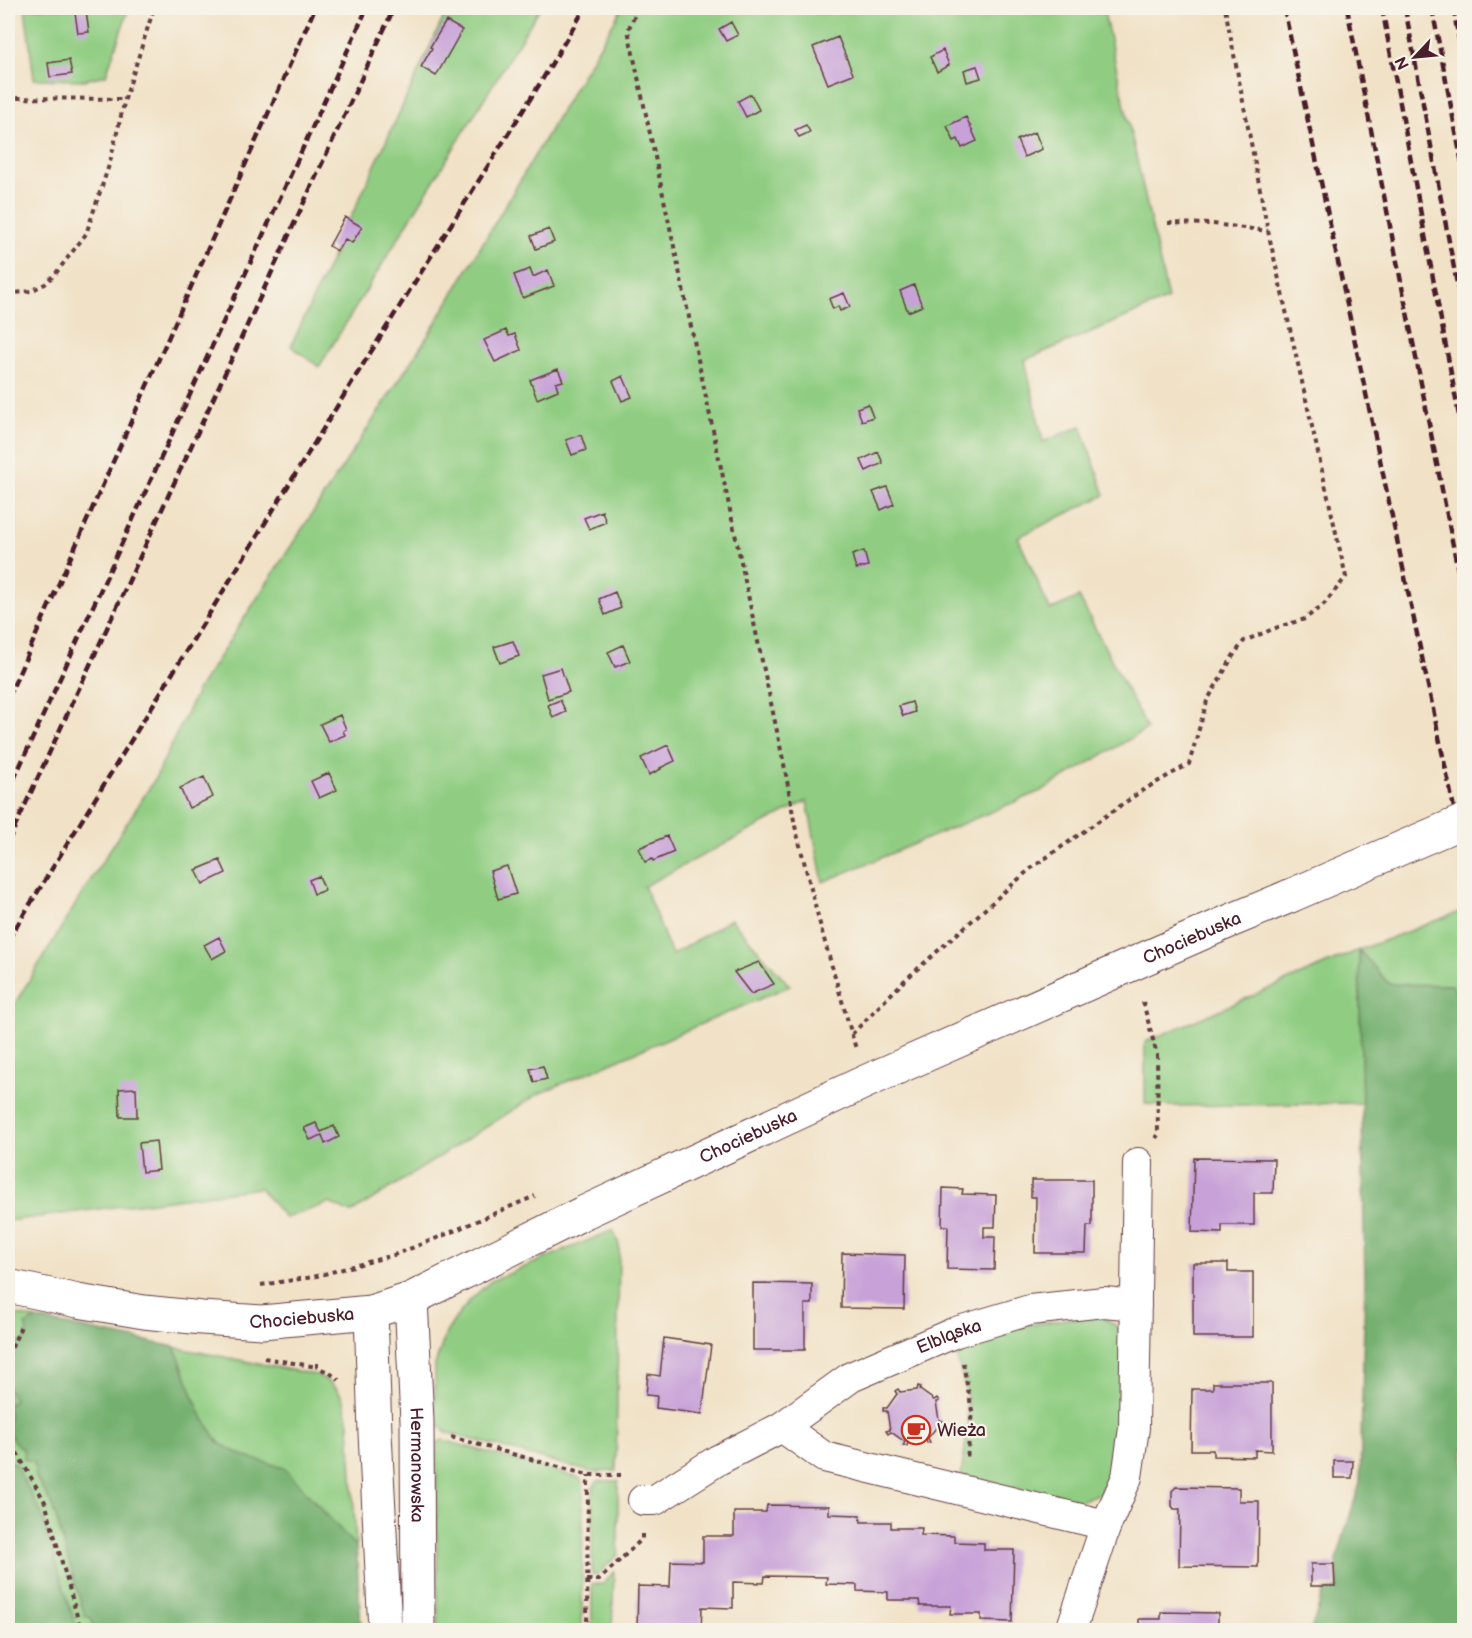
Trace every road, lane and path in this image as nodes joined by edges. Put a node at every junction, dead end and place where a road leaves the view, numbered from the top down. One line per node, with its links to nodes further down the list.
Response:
1 (154, 8): 5 (path)
2 (638, 8): 11 (path)
3 (1225, 8): 7 (path)
4 (8, 98): 5 (path)
5 (125, 99): 8 (path)
6 (1168, 223): 7 (path)
7 (1268, 231): 11 (path)
8 (8, 294)
9 (1464, 821): 12 (street, Chociebuska, bridge)
10 (1143, 1002): 13 (path)
11 (852, 1034): 12 (path)
12 (867, 1081): 15 (street, Chociebuska)
13 (1138, 1163): 16 (street)
14 (8, 1286): 17 (street, Chociebuska)
15 (411, 1299): 17 (street, Chociebuska); 30 (street, Hermanowska)
16 (1136, 1305): 19 (street, Elbląska); 26 (street)
17 (371, 1312): 29 (street)
18 (23, 1321): 20 (path)
19 (956, 1332): 21 (street, Elbląska); 24 (path)
20 (8, 1356)
21 (782, 1427): 24 (street); 25 (street, Elbląska)
22 (442, 1434): 27 (path)
23 (8, 1437): 28 (path)
24 (963, 1490): 26 (street)
25 (643, 1500): 27 (path)
26 (1106, 1526): 32 (street)
27 (587, 1580): 31 (path)
28 (81, 1630)
29 (386, 1630)
30 (418, 1630)
31 (587, 1630)
32 (1071, 1630)

